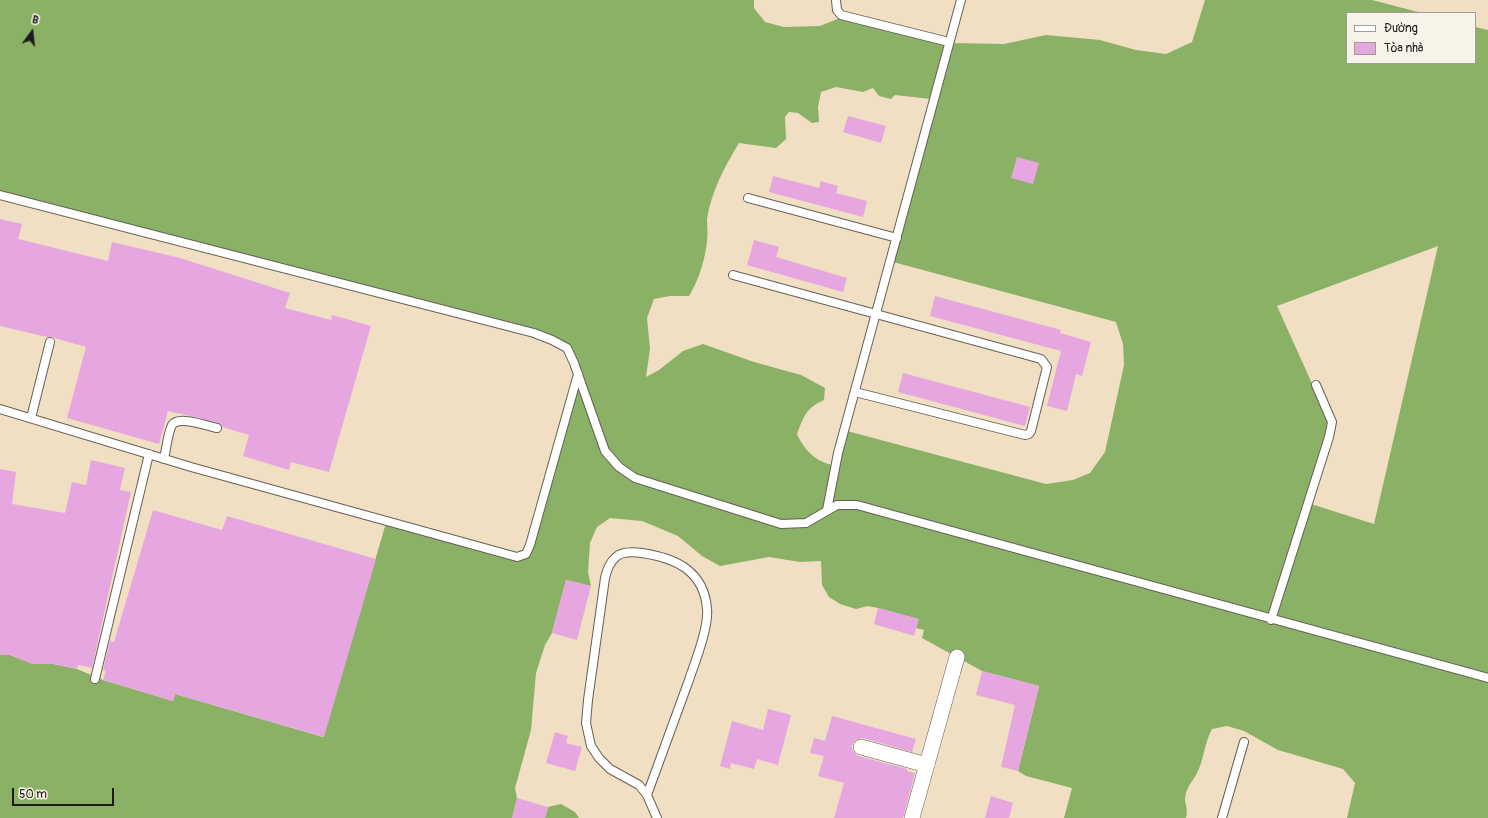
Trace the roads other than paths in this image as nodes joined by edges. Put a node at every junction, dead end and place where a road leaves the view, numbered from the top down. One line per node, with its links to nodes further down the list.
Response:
1 (836, 0): 3 (lane)
2 (961, 0): 3 (lane)
3 (949, 42): 6 (lane)
4 (0, 195): 10 (lane)
5 (748, 198): 6 (lane)
6 (896, 238): 8 (lane)
7 (733, 275): 8 (lane)
8 (876, 313): 12 (lane); 12 (lane)
9 (50, 342): 14 (lane)
10 (578, 374): 17 (lane); 18 (lane)
11 (1316, 385): 19 (lane)
12 (855, 392): 18 (lane)
13 (0, 409): 14 (lane)
14 (31, 418): 16 (lane)
15 (217, 428): 17 (lane)
16 (149, 454): 17 (lane); 22 (lane)
17 (164, 458)
18 (827, 510): 19 (lane)
19 (1271, 620): 21 (lane)
20 (957, 657): 25 (street)
21 (1488, 678)
22 (95, 679)
23 (1244, 742): 29 (lane)
24 (861, 747): 25 (street)
25 (927, 765): 28 (street)
26 (647, 795): 26 (lane); 27 (lane)
27 (657, 818)
28 (912, 818)
29 (1222, 818)

